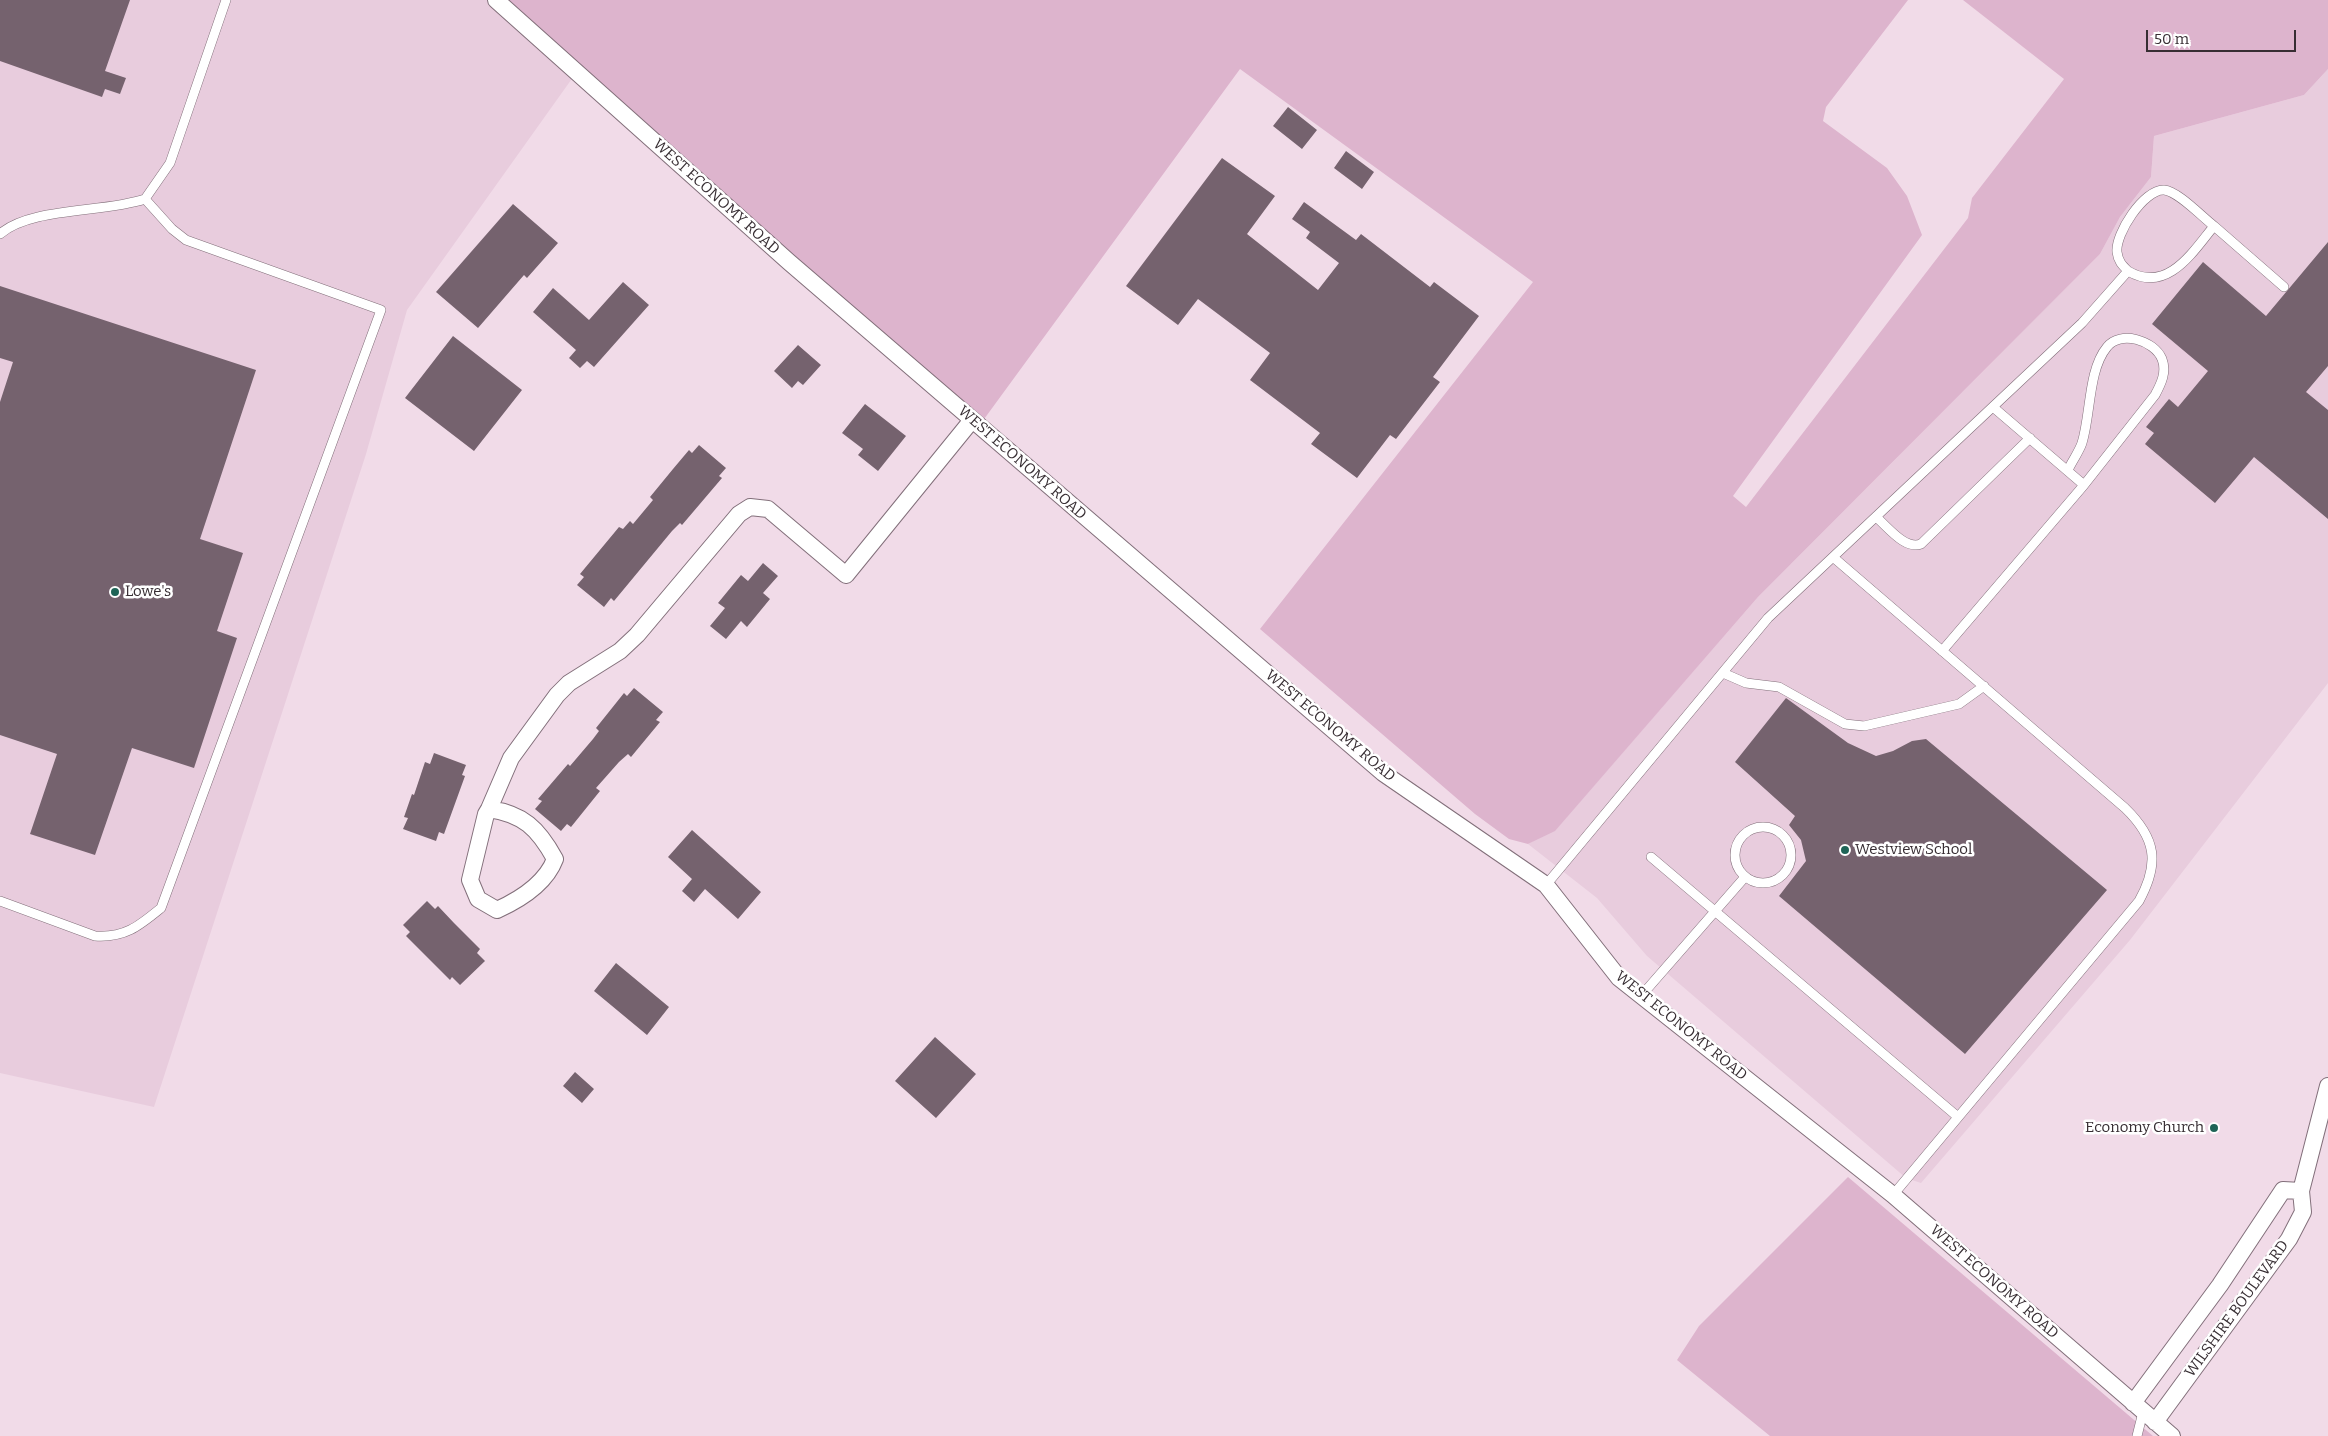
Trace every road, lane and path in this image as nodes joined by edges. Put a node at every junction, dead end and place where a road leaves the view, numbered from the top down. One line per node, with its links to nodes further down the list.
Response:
1 (226, 0): 3 (lane)
2 (496, 0): 9 (street, WEST ECONOMY ROAD)
3 (145, 199): 5 (lane); 22 (lane)
4 (2214, 226): 6 (lane); 6 (lane); 7 (lane)
5 (0, 234)
6 (2128, 271): 8 (lane)
7 (2284, 287)
8 (1993, 407): 10 (lane); 13 (lane)
9 (972, 420): 18 (street); 21 (street, WEST ECONOMY ROAD)
10 (2030, 438): 11 (lane); 13 (lane)
11 (2068, 470): 12 (lane); 12 (lane)
12 (2084, 484): 15 (lane)
13 (1876, 517): 14 (lane)
14 (1833, 557): 15 (lane); 16 (lane)
15 (1942, 651): 17 (lane)
16 (1723, 673): 17 (lane); 21 (lane)
17 (1984, 686): 26 (lane)
18 (489, 809): 18 (street)
19 (1651, 857): 23 (lane)
20 (1745, 877): 20 (lane); 23 (lane)
21 (1546, 886): 24 (street, WEST ECONOMY ROAD)
22 (0, 901)
23 (1715, 912): 24 (lane); 26 (lane)
24 (1641, 996): 28 (street, WEST ECONOMY ROAD)
25 (2328, 1086): 27 (street, WILSHIRE BOULEVARD)
26 (1958, 1117): 28 (lane)
27 (2301, 1191): 29 (street, WILSHIRE BOULEVARD); 29 (street, WILSHIRE BOULEVARD)
28 (1893, 1195): 29 (street, WEST ECONOMY ROAD)
29 (2144, 1412): 30 (lane); 31 (street, WEST ECONOMY ROAD)
30 (2137, 1436)
31 (2171, 1436)

